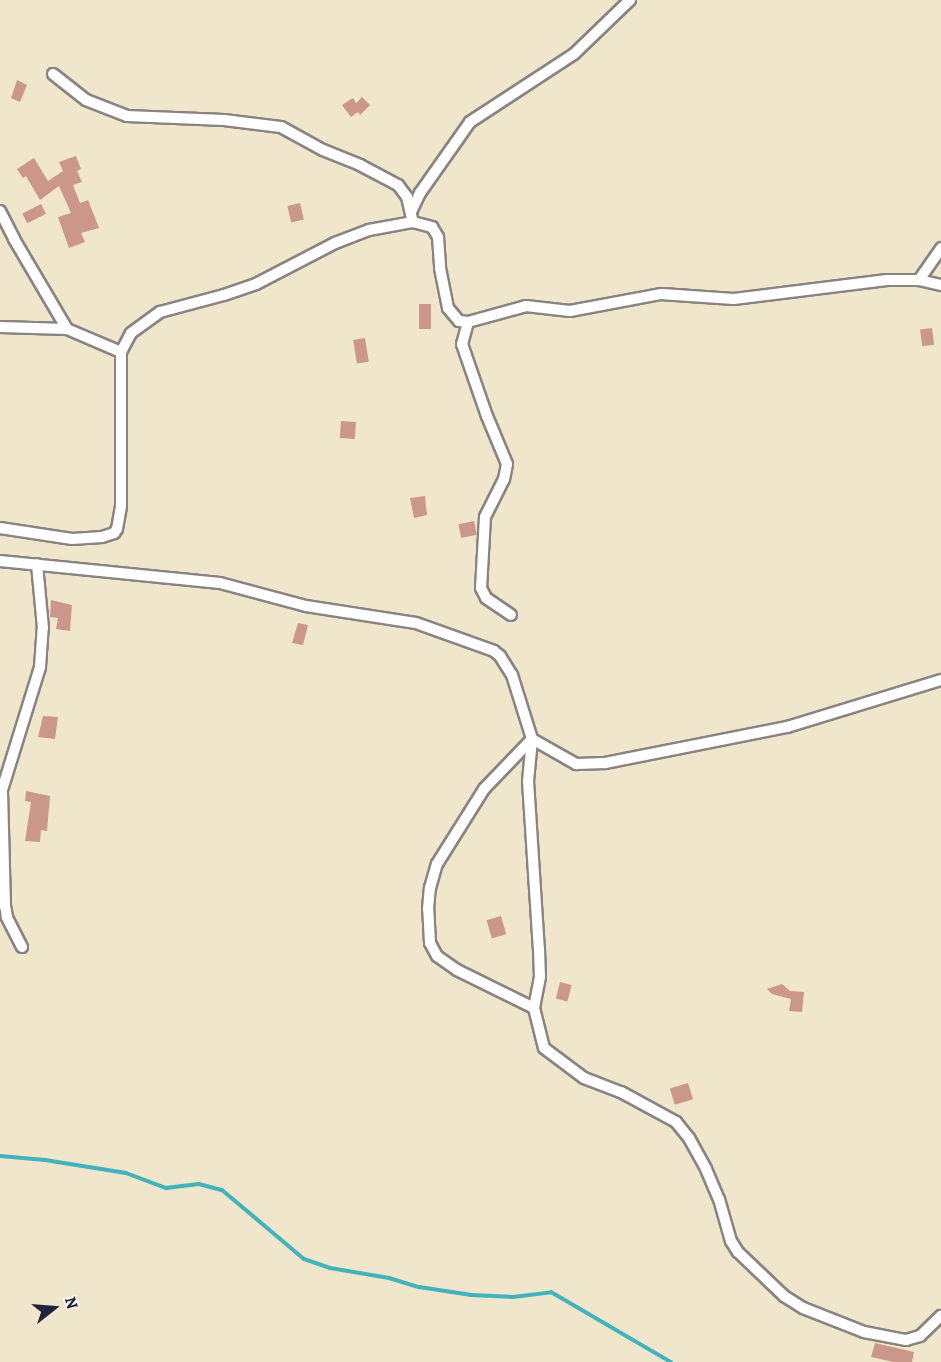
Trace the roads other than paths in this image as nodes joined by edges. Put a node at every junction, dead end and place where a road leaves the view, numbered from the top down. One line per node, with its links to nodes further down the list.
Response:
1 (630, 0): 4 (street)
2 (53, 74): 4 (street)
3 (0, 211): 10 (street)
4 (413, 216): 8 (street); 11 (street)
5 (941, 248): 6 (street)
6 (919, 280): 7 (street); 8 (street)
7 (941, 285)
8 (468, 322): 15 (street)
9 (0, 327): 10 (street)
10 (67, 329): 11 (street)
11 (121, 352): 12 (street)
12 (0, 528)
13 (0, 561): 14 (street)
14 (37, 564): 17 (street); 18 (street)
15 (511, 615)
16 (941, 680): 17 (street)
17 (532, 738): 19 (street); 19 (street)
18 (22, 946)
19 (534, 1008): 20 (street)
20 (941, 1316)

